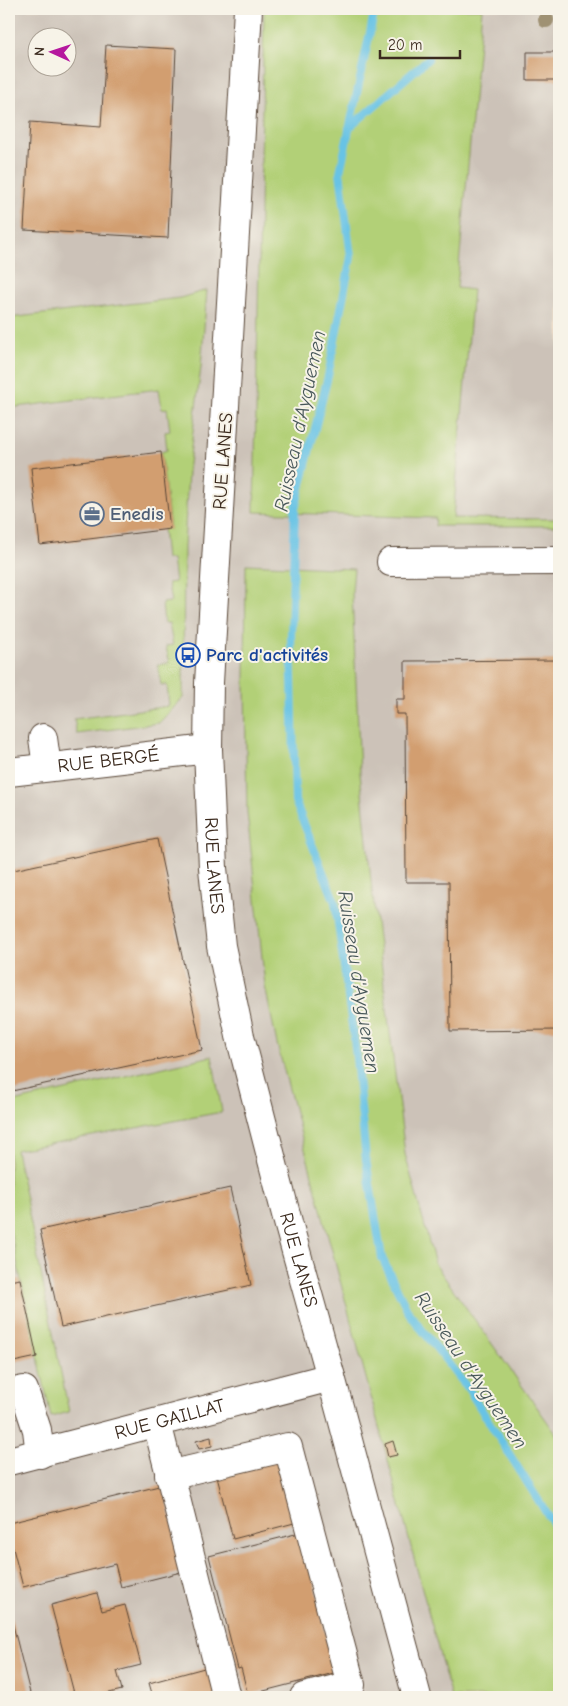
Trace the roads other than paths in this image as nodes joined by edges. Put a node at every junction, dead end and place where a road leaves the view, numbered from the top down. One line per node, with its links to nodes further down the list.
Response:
1 (248, 9): 5 (street, RUE LANES)
2 (559, 561): 3 (street)
3 (391, 562)
4 (43, 738): 6 (street)
5 (208, 749): 6 (street, RUE BERGÉ); 8 (street, RUE LANES)
6 (47, 767): 7 (street, RUE BERGÉ)
7 (9, 772)
8 (331, 1377): 10 (street, RUE GAILLAT); 16 (street, RUE LANES)
9 (9, 1393): 11 (street)
10 (157, 1423): 11 (street, RUE GAILLAT); 13 (street)
11 (40, 1454): 12 (street, RUE GAILLAT)
12 (9, 1461)
13 (169, 1475): 14 (street); 15 (street)
14 (226, 1697)
15 (304, 1697)
16 (417, 1697)

